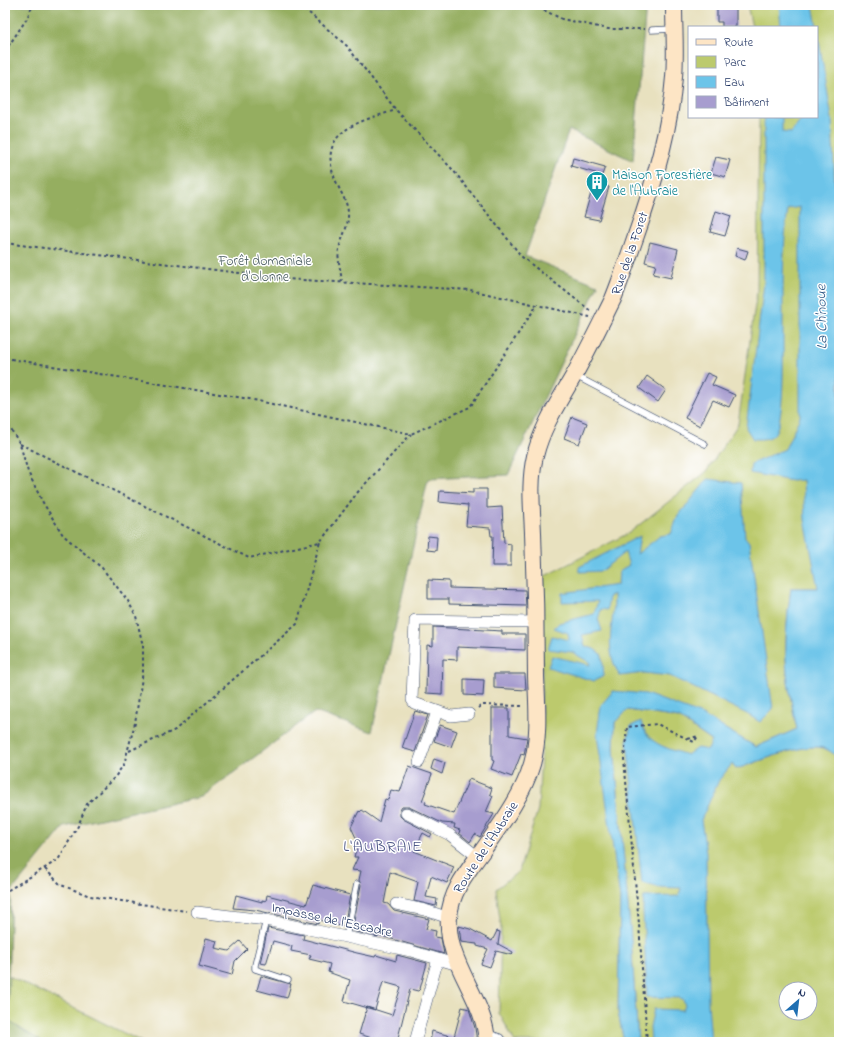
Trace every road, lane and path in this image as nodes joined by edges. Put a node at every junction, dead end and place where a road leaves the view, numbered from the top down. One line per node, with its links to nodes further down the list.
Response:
1 (33, 5): 7 (path)
2 (300, 5): 8 (path)
3 (533, 5): 6 (path)
4 (674, 5): 5 (street, Rue de la Foret)
5 (674, 29): 6 (lane); 12 (street, Rue de la Foret)
6 (652, 30)
7 (5, 51)
8 (396, 110): 10 (path); 12 (path)
9 (5, 243): 10 (path)
10 (342, 282): 11 (path)
11 (537, 305): 12 (path); 16 (path)
12 (602, 320): 14 (street, Rue de la Foret)
13 (5, 358): 16 (path)
14 (574, 375): 18 (lane); 20 (street, Route de L'Aubraie)
15 (5, 421): 17 (path)
16 (411, 434): 19 (path)
17 (20, 444): 19 (path); 25 (path)
18 (705, 444)
19 (320, 542): 25 (path)
20 (536, 622): 22 (street); 28 (street, Route de L'Aubraie)
21 (530, 706): 23 (path)
22 (437, 712): 23 (street); 26 (street)
23 (469, 714)
24 (688, 739): 44 (path)
25 (129, 751): 29 (path)
26 (419, 762)
27 (406, 813): 28 (street)
28 (478, 857): 35 (street, Route de L'Aubraie)
29 (45, 869): 31 (path); 34 (path)
30 (357, 884): 37 (lane)
31 (6, 889): 32 (path)
32 (5, 892)
33 (396, 904): 35 (street)
34 (197, 912): 36 (street, Impasse de l'Escadre)
35 (449, 918): 39 (street, Route de L'Aubraie)
36 (266, 920): 37 (street, Impasse de l'Escadre); 40 (lane)
37 (346, 937): 38 (street, Impasse de l'Escadre)
38 (438, 959): 39 (street, Impasse de l'Escadre); 42 (street)
39 (458, 965): 41 (street, Route de L'Aubraie)
40 (288, 980)
41 (487, 1037): 43 (lane)
42 (415, 1042)
43 (504, 1042)
44 (647, 1042)

